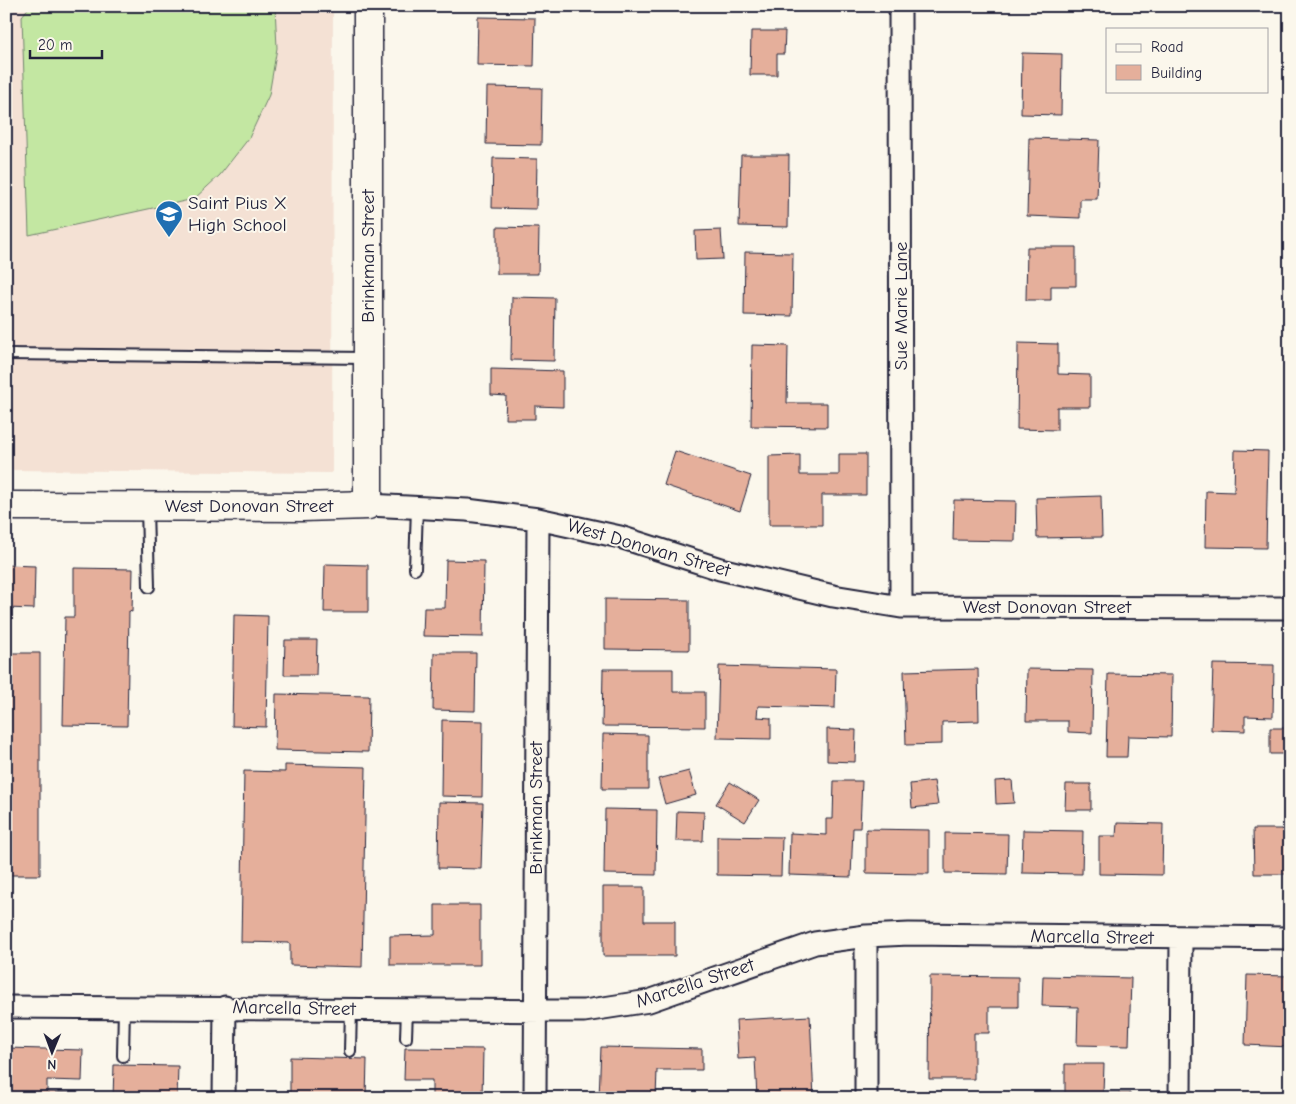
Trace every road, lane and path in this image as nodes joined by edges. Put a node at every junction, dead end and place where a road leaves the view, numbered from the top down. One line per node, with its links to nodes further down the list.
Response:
1 (368, 6): 4 (street, Brinkman Street)
2 (900, 6): 12 (street, Sue Marie Lane)
3 (6, 354): 4 (lane)
4 (368, 358): 5 (street, Brinkman Street)
5 (368, 505): 7 (street, West Donovan Street); 8 (street, West Donovan Street)
6 (6, 506): 7 (street, West Donovan Street)
7 (147, 506): 11 (lane)
8 (417, 508): 9 (street, West Donovan Street); 10 (lane)
9 (538, 519): 12 (street, West Donovan Street); 22 (street, Brinkman Street)
10 (415, 569)
11 (149, 587)
12 (901, 607): 13 (street, West Donovan Street)
13 (1290, 608)
14 (866, 936): 15 (street, Marcella Street); 22 (street, Marcella Street); 28 (street)
15 (1181, 938): 16 (street, Marcella Street); 29 (street)
16 (1290, 938)
17 (6, 1007): 18 (street, Marcella Street)
18 (124, 1007): 19 (street, Marcella Street); 25 (lane)
19 (225, 1007): 20 (street, Marcella Street); 26 (street)
20 (351, 1008): 21 (street, Marcella Street); 24 (lane)
21 (407, 1009): 22 (street, Marcella Street); 23 (lane)
22 (535, 1010): 27 (street, Brinkman Street)
23 (406, 1038)
24 (350, 1051)
25 (123, 1056)
26 (224, 1098)
27 (535, 1098)
28 (866, 1098)
29 (1180, 1098)

